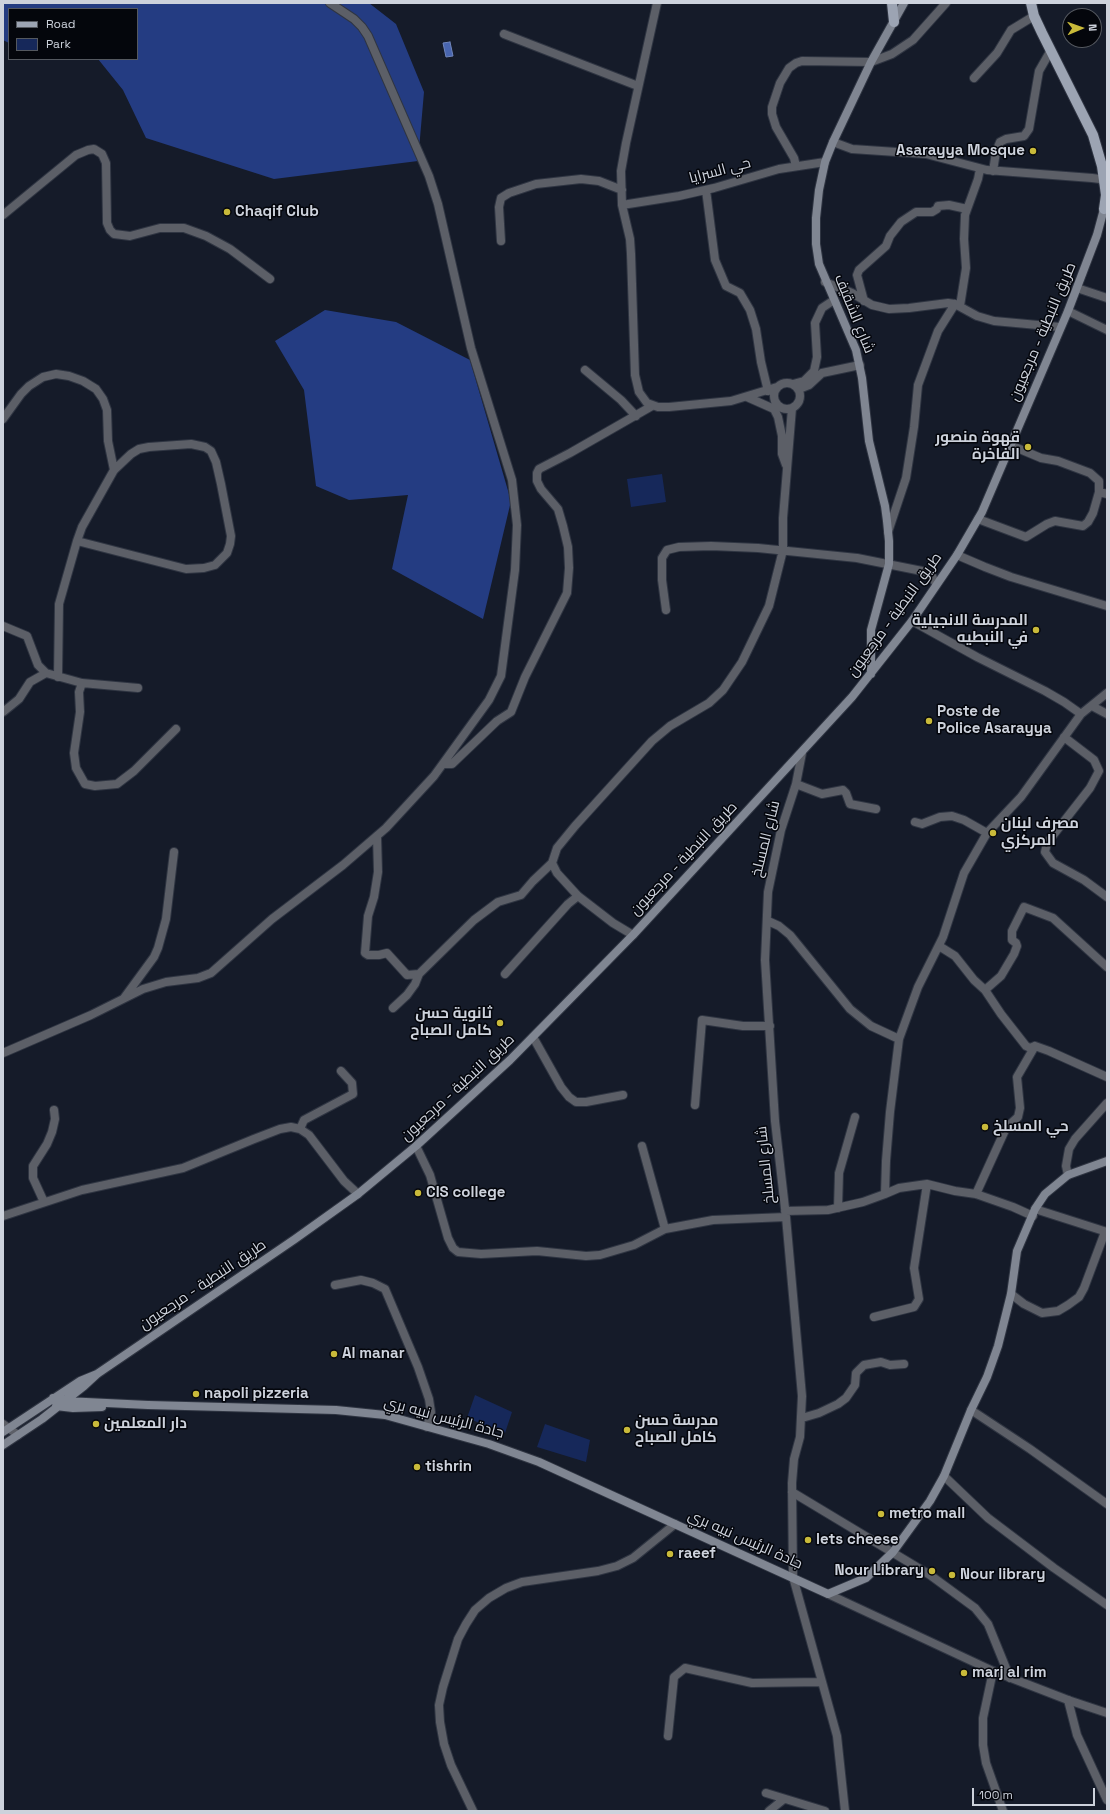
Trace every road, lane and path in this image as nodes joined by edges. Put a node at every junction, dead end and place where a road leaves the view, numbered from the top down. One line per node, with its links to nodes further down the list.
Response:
1 (330, 3): 77 (street)
2 (657, 3): 13 (street)
3 (892, 3): 8 (main road)
4 (904, 3): 8 (main road, شارع الشقيف)
5 (946, 3): 11 (street)
6 (1031, 3): 7 (main road)
7 (1034, 16): 10 (main road); 12 (street)
8 (894, 22): 11 (main road, شارع الشقيف)
9 (504, 34): 13 (street)
10 (1051, 50): 17 (main road); 19 (street)
11 (871, 62): 14 (main road, شارع الشقيف); 16 (street)
12 (974, 78)
13 (638, 86): 21 (street)
14 (833, 142): 15 (main road, شارع الشقيف); 18 (street)
15 (825, 162): 16 (street, حي السرايا); 29 (main road, شارع الشقيف)
16 (796, 166): 22 (street, حي السرايا)
17 (1104, 166): 20 (main road)
18 (980, 169): 19 (street); 25 (street)
19 (993, 171): 20 (street)
20 (1105, 183): 24 (main road)
21 (622, 190): 23 (street); 27 (street)
22 (706, 190): 23 (street, حي السرايا); 42 (street)
23 (622, 205): 44 (street)
24 (1106, 208): 30 (main road, طريق النبطية - مرجعيون)
25 (967, 209): 33 (street); 34 (street)
26 (3, 215): 28 (street)
27 (501, 241)
28 (270, 279)
29 (825, 282): 32 (main road, شارع الشقيف); 33 (street)
30 (1077, 288): 31 (street); 35 (main road, طريق النبطية - مرجعيون)
31 (1107, 298)
32 (834, 300): 38 (main road, شارع الشقيف); 41 (street)
33 (864, 301): 34 (street)
34 (957, 305): 36 (street); 54 (street)
35 (1068, 311): 36 (main road, طريق النبطية - مرجعيون); 37 (street)
36 (1060, 327): 49 (main road, طريق النبطية - مرجعيون)
37 (1107, 330)
38 (860, 365): 41 (street); 54 (main road, شارع الشقيف)
39 (584, 370): 47 (street)
40 (777, 387): 41 (street); 42 (street); 45 (street)
41 (796, 387): 46 (street)
42 (768, 391): 43 (street)
43 (747, 397): 44 (street); 45 (street)
44 (652, 406): 47 (street)
45 (776, 407): 46 (street); 51 (street)
46 (792, 408): 51 (street)
47 (636, 416): 77 (street)
48 (3, 419): 50 (street)
49 (1010, 445): 52 (street); 53 (main road, طريق النبطية - مرجعيون)
50 (114, 470): 55 (street); 55 (street)
51 (787, 470): 56 (street)
52 (1103, 493): 53 (street)
53 (978, 519): 57 (main road, طريق النبطية - مرجعيون)
54 (888, 532): 58 (main road, شارع الشقيف)
55 (77, 541): 66 (street)
56 (783, 550): 58 (street); 61 (street); 84 (street)
57 (957, 555): 59 (main road, طريق النبطية - مرجعيون); 60 (street)
58 (889, 564): 59 (street); 65 (main road, شارع الشقيف)
59 (936, 584): 62 (main road, طريق النبطية - مرجعيون)
60 (1107, 606)
61 (666, 610)
62 (912, 621): 65 (main road, طريق النبطية - مرجعيون); 72 (street)
63 (3, 626): 64 (street)
64 (46, 673): 66 (street); 71 (street)
65 (871, 674): 76 (main road, طريق النبطية - مرجعيون)
66 (58, 677): 67 (street)
67 (82, 683): 68 (street); 74 (street)
68 (138, 688)
69 (1107, 693): 70 (street)
70 (1092, 706): 72 (street); 73 (street)
71 (3, 712)
72 (1081, 714): 75 (street)
73 (1107, 714)
74 (176, 729)
75 (1064, 737): 81 (street); 86 (street)
76 (802, 753): 78 (street, شارع المسلخ); 88 (main road, طريق النبطية - مرجعيون)
77 (443, 764): 82 (street)
78 (796, 784): 79 (street); 87 (street, شارع المسلخ)
79 (876, 809)
80 (915, 822): 81 (street)
81 (987, 833): 89 (street)
82 (377, 836): 91 (street); 94 (street)
83 (174, 852): 94 (street)
84 (552, 863): 85 (street); 91 (street)
85 (578, 896): 88 (street); 92 (street)
86 (1107, 897)
87 (768, 921): 96 (street, شارع المسلخ); 98 (street)
88 (633, 935): 97 (main road, طريق النبطية - مرجعيون)
89 (939, 946): 93 (street); 98 (street)
90 (1107, 967): 93 (street)
91 (419, 974): 95 (street)
92 (505, 974)
93 (985, 990): 99 (street)
94 (124, 999): 100 (street)
95 (393, 1008)
96 (770, 1026): 105 (street); 120 (street, شارع المسلخ)
97 (533, 1037): 103 (street); 109 (main road, طريق النبطية - مرجعيون)
98 (900, 1039): 115 (street)
99 (1035, 1046): 102 (street); 116 (street)
100 (3, 1053)
101 (342, 1071): 108 (street)
102 (1107, 1077)
103 (623, 1095)
104 (1107, 1103): 112 (street)
105 (695, 1104)
106 (54, 1110): 117 (street)
107 (855, 1117): 118 (street)
108 (300, 1129): 114 (street); 117 (street)
109 (416, 1146): 114 (main road, طريق النبطية - مرجعيون); 122 (street)
110 (642, 1146): 122 (street)
111 (1107, 1162): 112 (main road)
112 (1068, 1175): 119 (main road)
113 (927, 1184): 115 (street); 116 (street); 126 (street)
114 (358, 1194): 128 (main road, طريق النبطية - مرجعيون)
115 (885, 1194): 118 (street)
116 (976, 1194): 119 (street)
117 (44, 1202): 121 (street)
118 (838, 1208): 120 (street)
119 (1034, 1213): 123 (street); 125 (main road)
120 (785, 1214): 122 (street); 135 (street, شارع المسلخ)
121 (3, 1216)
122 (665, 1229)
123 (1106, 1232): 125 (street)
124 (335, 1285): 136 (street)
125 (1011, 1294): 134 (main road)
126 (874, 1317)
127 (904, 1364): 135 (street)
128 (97, 1374): 129 (main road, طريق النبطية - مرجعيون); 130 (main road, طريق النبطية - مرجعيون)
129 (53, 1398): 130 (main road, جادة الرئيس نبيه بري); 131 (main road, طريق النبطية - مرجعيون)
130 (65, 1401): 132 (main road, جادة الرئيس نبيه بري); 133 (main road, طريق النبطية - مرجعيون)
131 (46, 1403): 133 (main road, جادة الرئيس نبيه بري); 137 (main road, طريق النبطية - مرجعيون)
132 (127, 1404): 133 (main road, جادة الرئيس نبيه بري); 136 (main road, جادة الرئيس نبيه بري)
133 (58, 1406): 138 (main road, طريق النبطية - مرجعيون)
134 (971, 1410): 140 (main road); 142 (street)
135 (802, 1418): 141 (street, شارع المسلخ)
136 (427, 1427): 143 (main road, جادة الرئيس نبيه بري)
137 (5, 1428): 138 (street)
138 (18, 1435): 139 (main road, طريق النبطية - مرجعيون)
139 (3, 1445)
140 (944, 1476): 144 (main road); 147 (street)
141 (792, 1492): 144 (street); 145 (street, شارع المسلخ)
142 (1107, 1504)
143 (675, 1524): 145 (main road, جادة الرئيس نبيه بري); 157 (street)
144 (893, 1552): 146 (main road); 149 (street)
145 (793, 1577): 146 (main road, جادة الرئيس نبيه بري); 150 (street, شارع المسلخ)
146 (828, 1594): 148 (street)
147 (1107, 1604)
148 (993, 1672): 149 (street); 161 (street)
149 (1010, 1678): 151 (street)
150 (822, 1682): 153 (street); 160 (street, شارع المسلخ)
151 (1068, 1700): 152 (street); 156 (street)
152 (1107, 1713)
153 (668, 1736)
154 (766, 1793): 155 (street)
155 (784, 1799): 158 (street); 159 (street)
156 (1107, 1800)
157 (473, 1811)
158 (769, 1811)
159 (825, 1811)
160 (845, 1811)
161 (1003, 1811)

